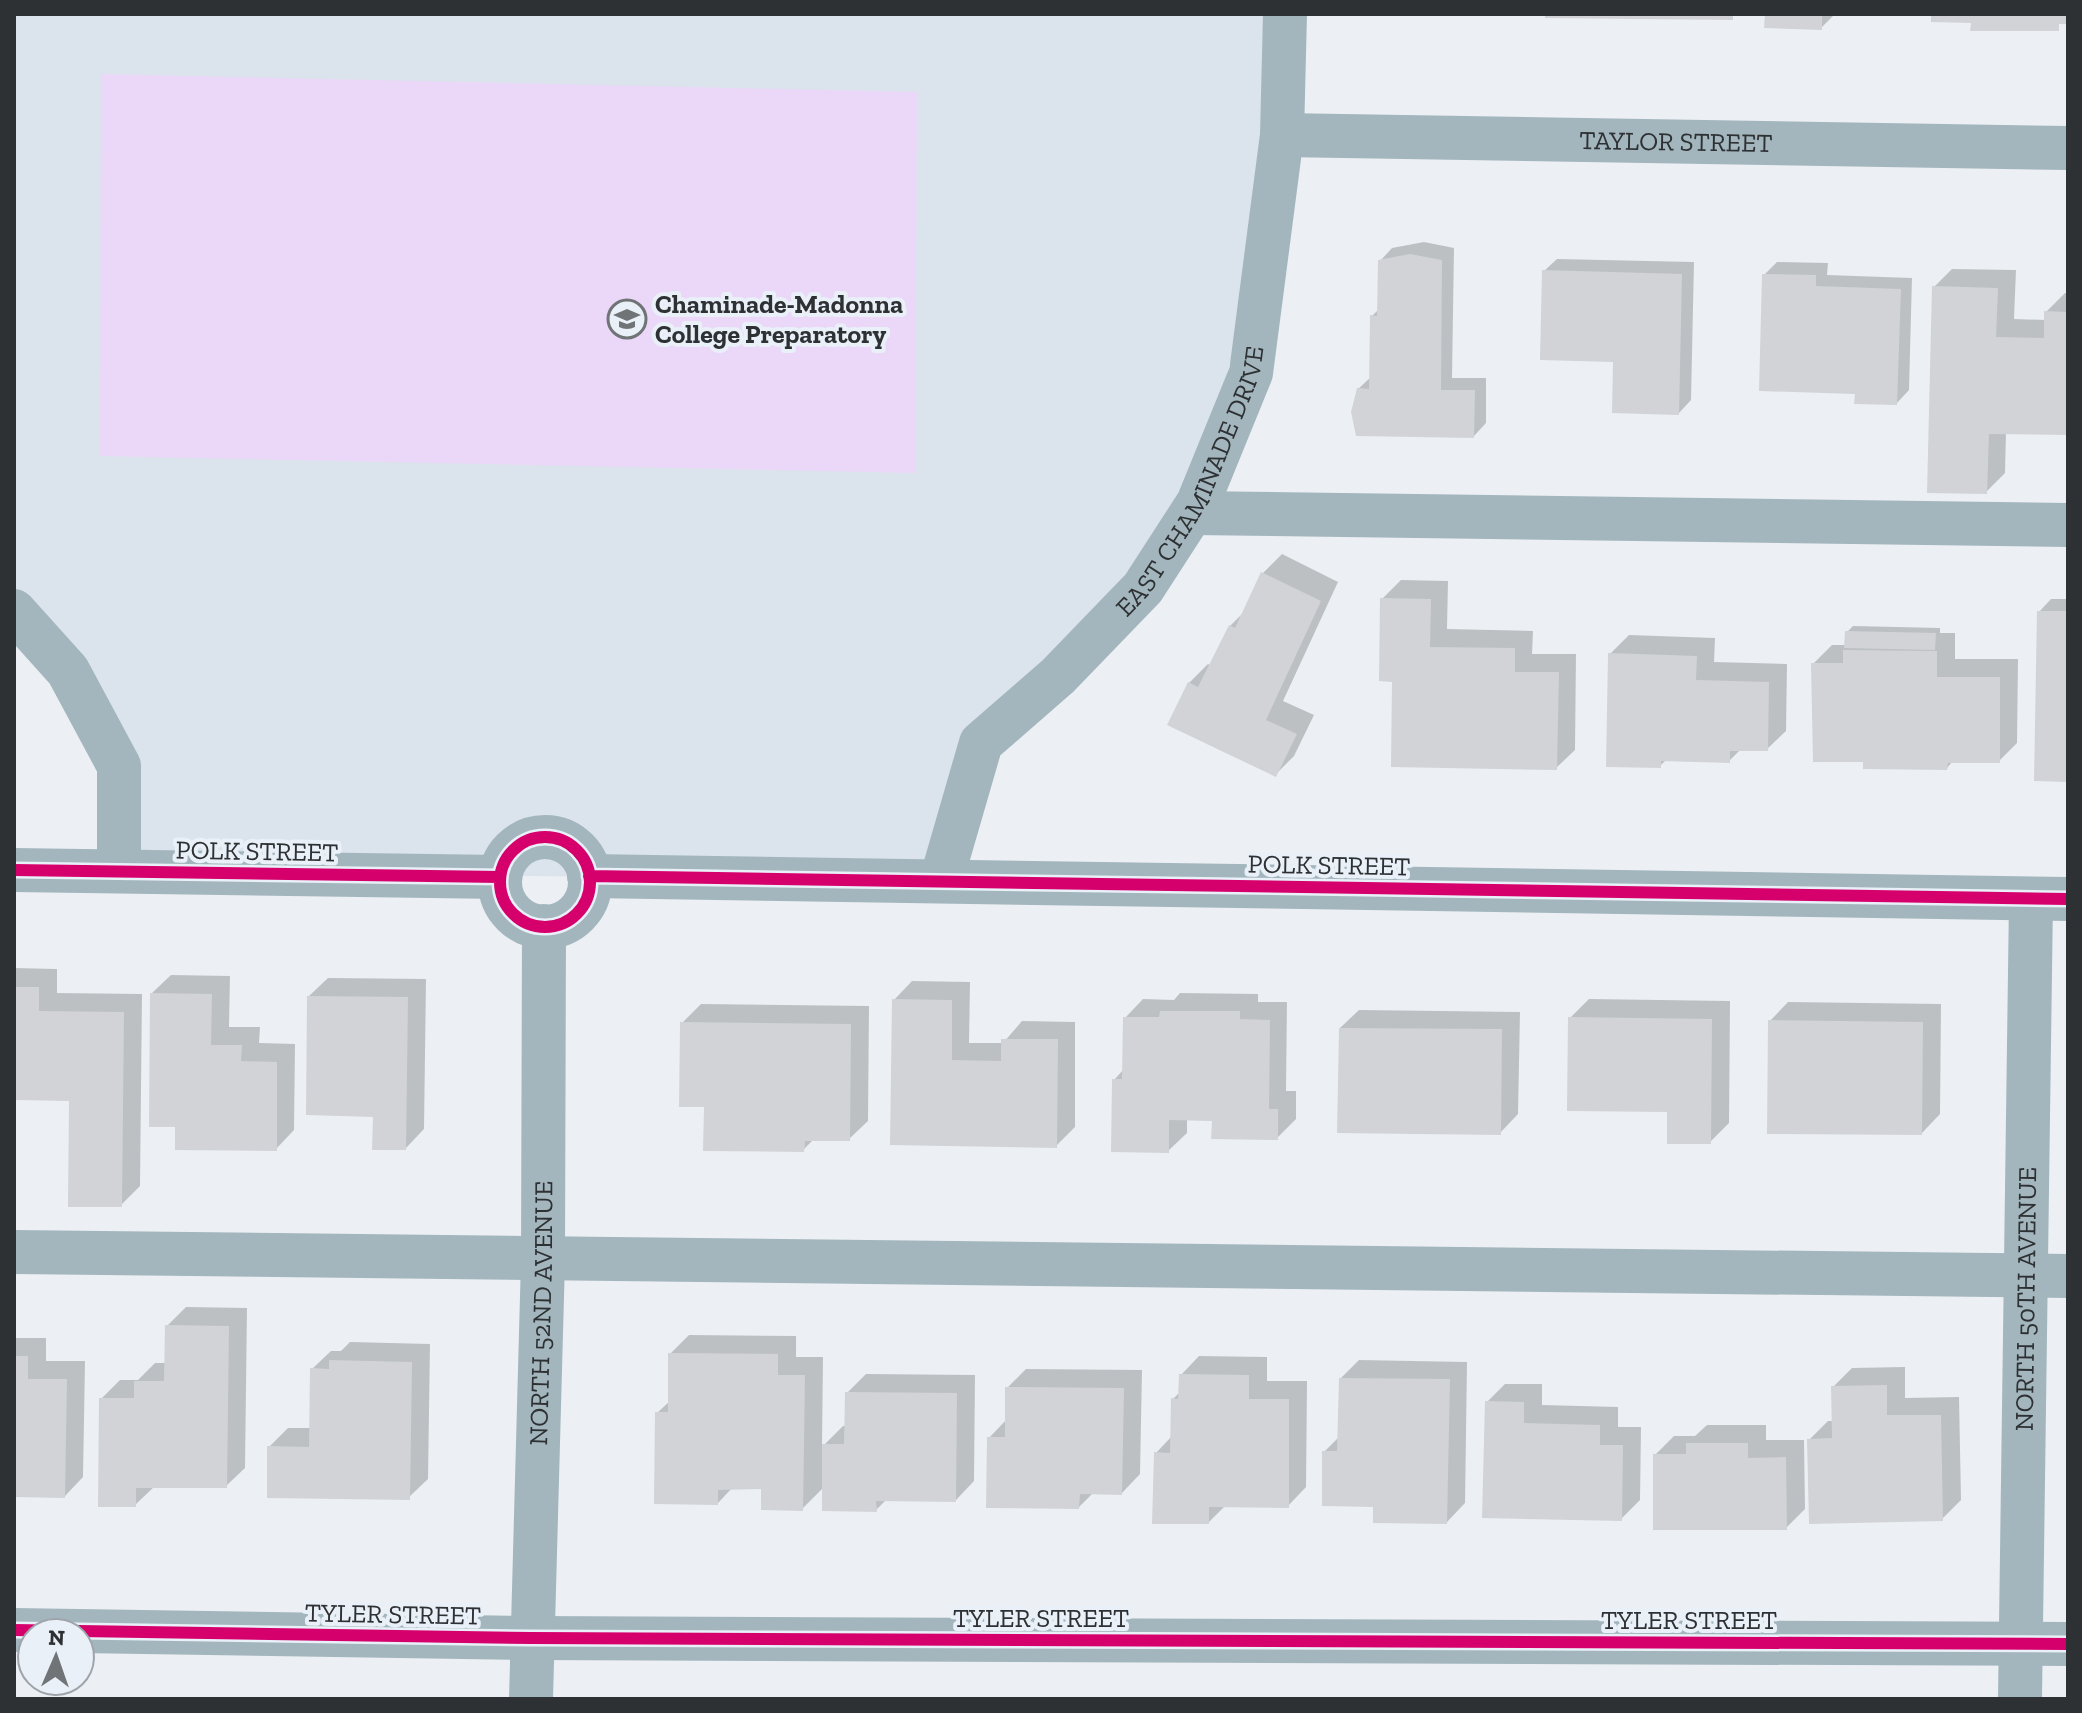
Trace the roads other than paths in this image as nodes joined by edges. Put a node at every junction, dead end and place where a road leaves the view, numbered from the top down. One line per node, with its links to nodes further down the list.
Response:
1 (1285, 14): 2 (street, EAST CHAMINADE DRIVE)
2 (1282, 135): 3 (street, TAYLOR STREET); 4 (street, EAST CHAMINADE DRIVE)
3 (2068, 148)
4 (1192, 513): 5 (street); 11 (street, EAST CHAMINADE DRIVE)
5 (2068, 525)
6 (14, 611): 8 (street)
7 (14, 870): 8 (street, POLK STREET)
8 (119, 871): 10 (street, POLK STREET)
9 (589, 876): 10 (street); 11 (street, POLK STREET); 13 (street)
10 (500, 877): 13 (street)
11 (941, 881): 12 (street, POLK STREET)
12 (2049, 899): 16 (street, NORTH 50TH AVENUE)
13 (544, 926): 15 (street, NORTH 52ND AVENUE)
14 (14, 1252): 15 (street)
15 (543, 1260): 16 (street); 19 (street, NORTH 52ND AVENUE)
16 (2025, 1276): 17 (street); 20 (street, NORTH 50TH AVENUE)
17 (2068, 1276)
18 (14, 1630): 19 (street, TYLER STREET)
19 (531, 1638): 20 (street, TYLER STREET); 22 (street, NORTH 52ND AVENUE)
20 (2019, 1643): 21 (street, TYLER STREET); 23 (street, NORTH 50TH AVENUE)
21 (2068, 1644)
22 (531, 1699)
23 (2020, 1699)

